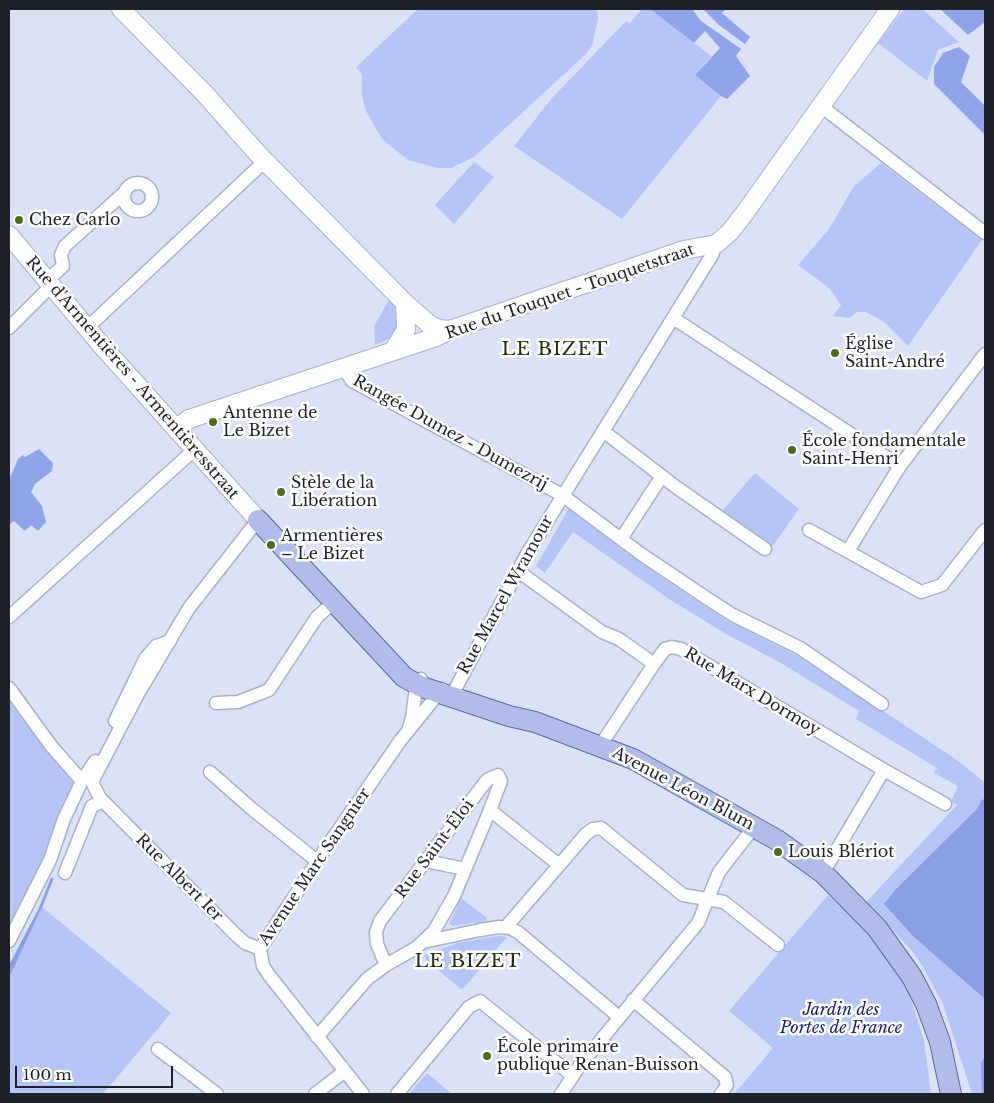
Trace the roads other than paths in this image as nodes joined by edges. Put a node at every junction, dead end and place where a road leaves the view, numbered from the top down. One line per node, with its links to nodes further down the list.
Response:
1 (121, 9): 4 (street)
2 (890, 9): 3 (street, Rue du Touquet - Touquetstraat)
3 (821, 106): 6 (street); 8 (street, Rue du Touquet - Touquetstraat)
4 (265, 161): 10 (street); 13 (street)
5 (125, 192): 9 (street)
6 (985, 233)
7 (9, 235): 9 (street, Rue d'Armentières - Armentièresstraat)
8 (716, 244): 11 (street, Rue Marcel Wramour); 14 (street, Rue du Touquet - Touquetstraat)
9 (49, 283): 12 (street); 13 (street, Rue d'Armentières - Armentièresstraat)
10 (405, 303): 14 (street); 15 (street)
11 (673, 318): 19 (street, Rue Marcel Wramour); 21 (street)
12 (9, 328)
13 (87, 328): 18 (street, Rue d'Armentières - Armentièresstraat)
14 (450, 330): 15 (street, Rue du Touquet - Touquetstraat)
15 (393, 351): 17 (street, Rue du Touquet - Touquetstraat)
16 (985, 354): 21 (street)
17 (343, 367): 18 (street, Rue du Touquet - Touquetstraat); 23 (street, Rangée Dumez - Dumezrij)
18 (176, 429): 20 (street, Rue d'Armentières - Armentièresstraat)
19 (602, 431): 22 (street); 23 (street, Rue Marcel Wramour)
20 (194, 450): 24 (street, Rue d'Armentières - Armentièresstraat); 32 (street)
21 (900, 466): 29 (street)
22 (662, 476): 27 (street); 28 (street)
23 (562, 495): 27 (street, Rangée Dumez - Dumezrij); 30 (street, Rue Marcel Wramour)
24 (258, 520): 31 (main road, Avenue Léon Blum); 33 (street)
25 (809, 530): 29 (street)
26 (985, 530): 29 (street)
27 (621, 539): 39 (street, Rangée Dumez - Dumezrij)
28 (765, 549)
29 (848, 551)
30 (518, 571): 34 (street); 37 (street, Rue Marcel Wramour)
31 (334, 602): 35 (main road, Avenue Léon Blum); 38 (street)
32 (9, 617)
33 (170, 641): 44 (street); 45 (street)
34 (654, 664): 41 (street); 42 (street, Rue Marx Dormoy)
35 (420, 681): 37 (main road, Avenue Léon Blum); 40 (street, Avenue Marc Sangnier)
36 (9, 688): 44 (street)
37 (448, 690): 40 (street, Avenue Marc Sangnier); 41 (main road, Avenue Léon Blum)
38 (216, 703)
39 (882, 704)
40 (404, 736): 49 (street, Avenue Marc Sangnier)
41 (600, 746): 48 (main road, Avenue Léon Blum)
42 (884, 770): 46 (street, Rue Marx Dormoy); 54 (street)
43 (210, 772): 49 (street)
44 (82, 781): 57 (street)
45 (103, 801): 53 (street); 60 (street, Rue Albert Ier)
46 (945, 804)
47 (490, 810): 50 (street, Rue Saint-Éloi); 51 (street, Rue Saint-Éloi); 52 (street, Rue Saint-Éloi)
48 (754, 827): 54 (main road, Avenue Léon Blum); 55 (street)
49 (317, 861): 60 (street, Avenue Marc Sangnier)
50 (426, 861): 52 (street); 61 (street, Rue Saint-Éloi)
51 (559, 865): 55 (street); 56 (street)
52 (465, 870): 58 (street, Rue Saint-Éloi)
53 (65, 873)
54 (823, 873): 74 (main road, Avenue Léon Blum); 75 (main road, Avenue Léon Blum)
55 (708, 898): 59 (street); 62 (street)
56 (506, 927): 58 (street); 63 (street)
57 (9, 941)
58 (423, 942): 61 (street, Rue Saint-Éloi)
59 (778, 946)
60 (260, 949): 64 (street, Avenue Marc Sangnier)
61 (386, 965): 64 (street, Rue Saint-Éloi)
62 (632, 1000): 63 (street); 73 (street)
63 (619, 1017): 67 (street)
64 (317, 1037): 66 (street, Avenue Marc Sangnier)
65 (158, 1049): 68 (street)
66 (345, 1071): 69 (street); 70 (street, Avenue Marc Sangnier)
67 (573, 1076): 71 (street); 72 (street)
68 (217, 1094)
69 (315, 1094)
70 (363, 1094)
71 (397, 1094)
72 (561, 1094)
73 (721, 1094)
74 (951, 1094)
75 (958, 1094)

